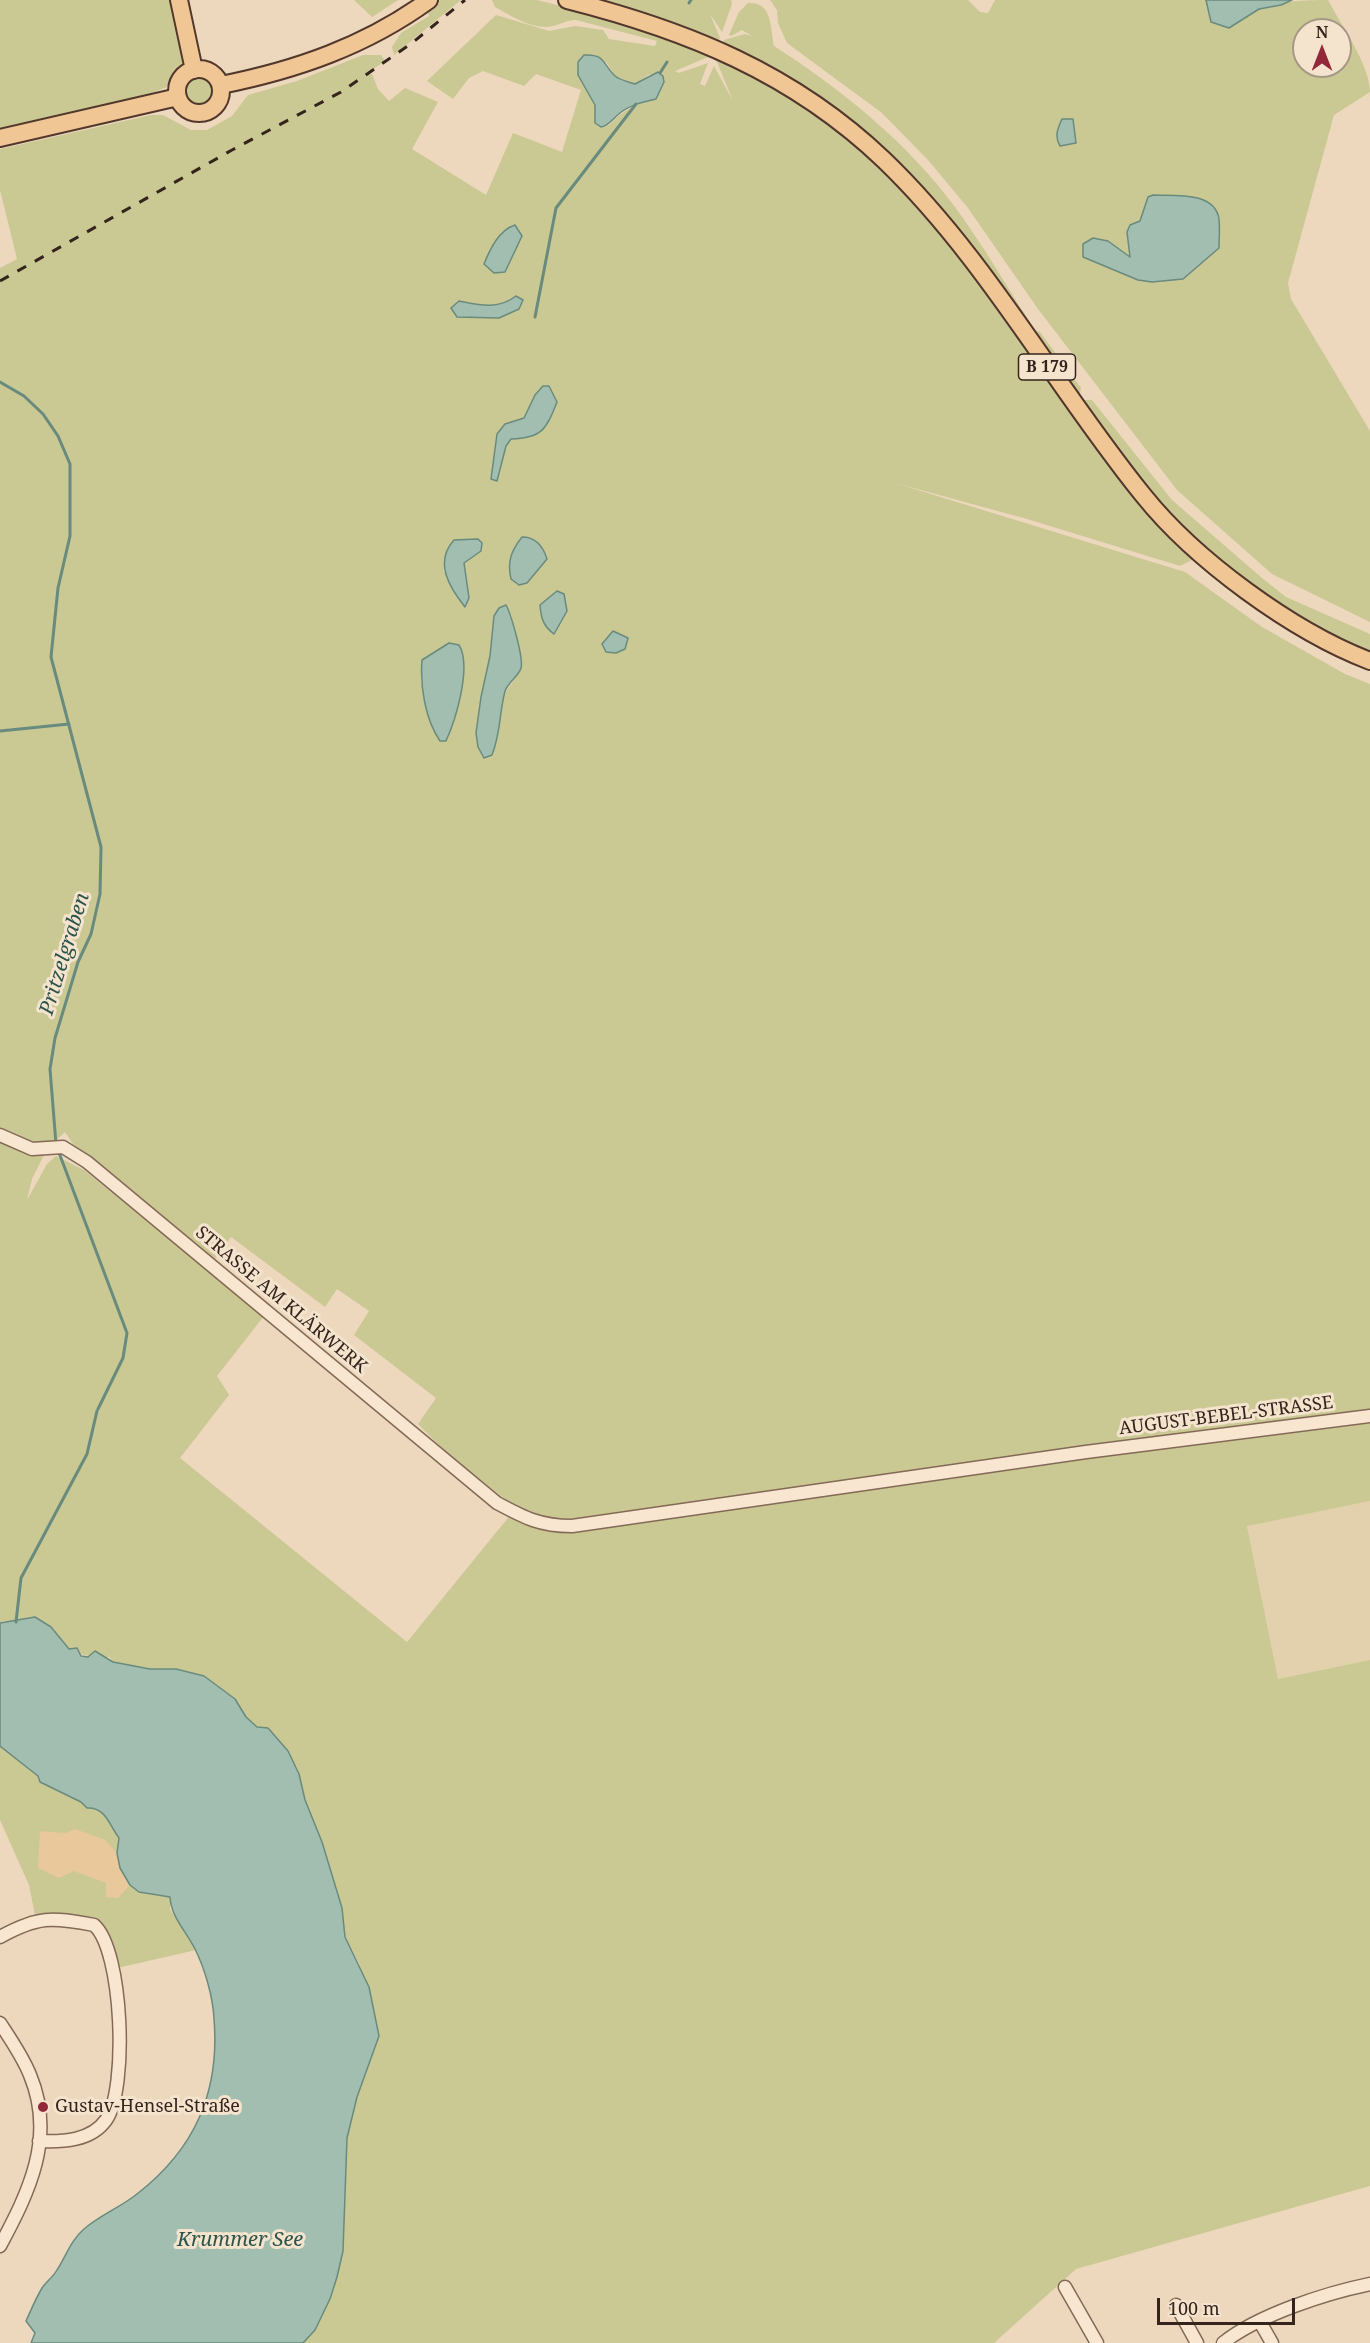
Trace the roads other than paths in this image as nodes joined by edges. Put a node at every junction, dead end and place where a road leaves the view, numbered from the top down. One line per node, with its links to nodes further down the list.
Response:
1 (179, 0): 4 (main road)
2 (429, 0): 5 (main road)
3 (567, 0): 8 (main road, B 179)
4 (194, 70): 5 (main road); 6 (main road)
5 (221, 85): 6 (main road)
6 (178, 97): 7 (main road)
7 (0, 138)
8 (1370, 662)
9 (0, 1135): 11 (street, STRASSE AM KLÄRWERK)
10 (1370, 1416): 11 (street, AUGUST-BEBEL-STRASSE)
11 (1086, 1452)
12 (0, 1937): 14 (street)
13 (0, 2024): 14 (street)
14 (39, 2141): 15 (street)
15 (0, 2246)
16 (1370, 2284): 19 (street)
17 (1065, 2287): 20 (street)
18 (1176, 2305): 21 (street)
19 (1260, 2322): 22 (street); 23 (street)
20 (1097, 2343)
21 (1197, 2343)
22 (1223, 2343)
23 (1272, 2343)

